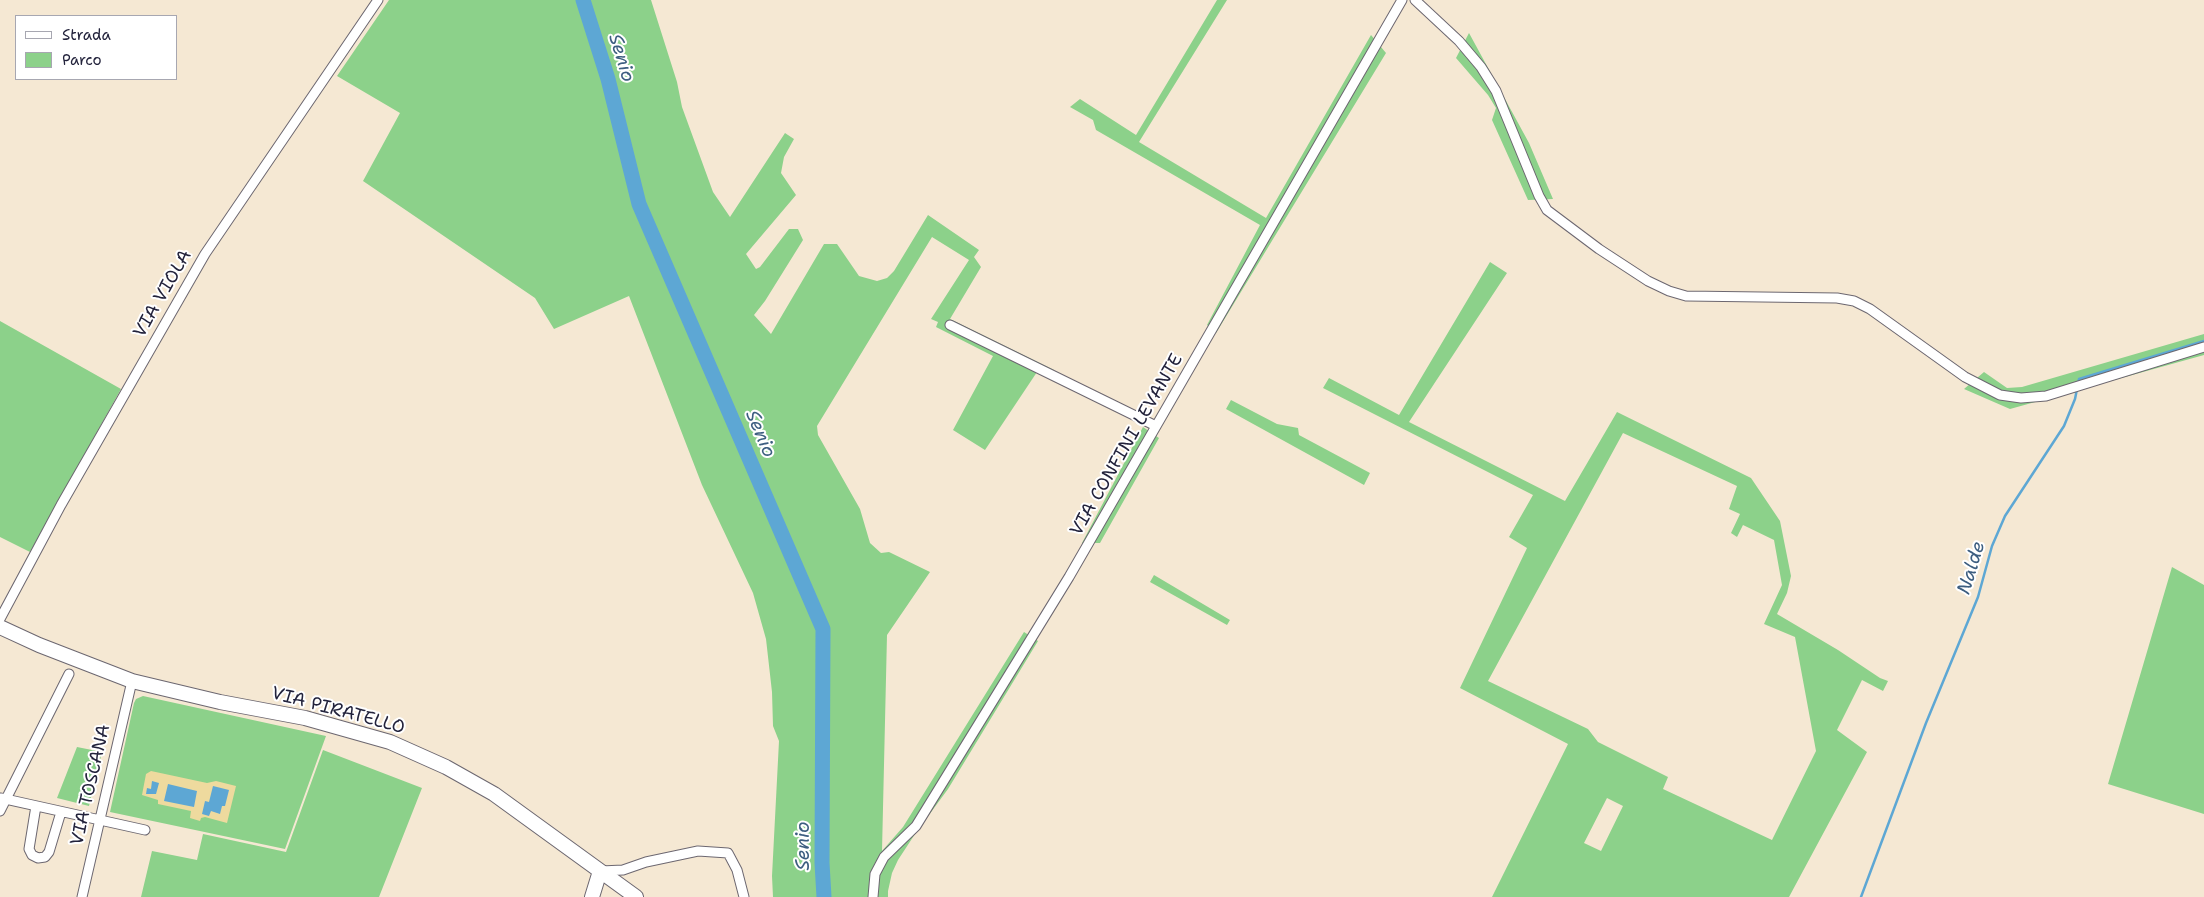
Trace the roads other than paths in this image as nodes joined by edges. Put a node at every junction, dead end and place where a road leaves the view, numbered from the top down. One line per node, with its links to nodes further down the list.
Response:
1 (378, 0): 7 (street, VIA VIOLA)
2 (1402, 0): 6 (street, VIA CONFINI LEVANTE)
3 (1415, 0): 5 (street)
4 (950, 325): 6 (street)
5 (2204, 347)
6 (1156, 426): 22 (street, VIA CONFINI LEVANTE)
7 (0, 619)
8 (0, 627): 10 (main road, VIA PIRATELLO)
9 (69, 674): 11 (street)
10 (132, 681): 15 (street, VIA TOSCANA); 17 (main road, VIA PIRATELLO)
11 (3, 798): 12 (street); 13 (street)
12 (36, 806): 14 (street); 14 (street)
13 (0, 811)
14 (61, 812): 15 (street)
15 (99, 820): 16 (street); 18 (street, VIA TOSCANA)
16 (145, 830)
17 (600, 871): 19 (main road); 20 (main road, VIA PIRATELLO); 21 (street)
18 (82, 897)
19 (592, 897)
20 (636, 897)
21 (744, 897)
22 (873, 897)

